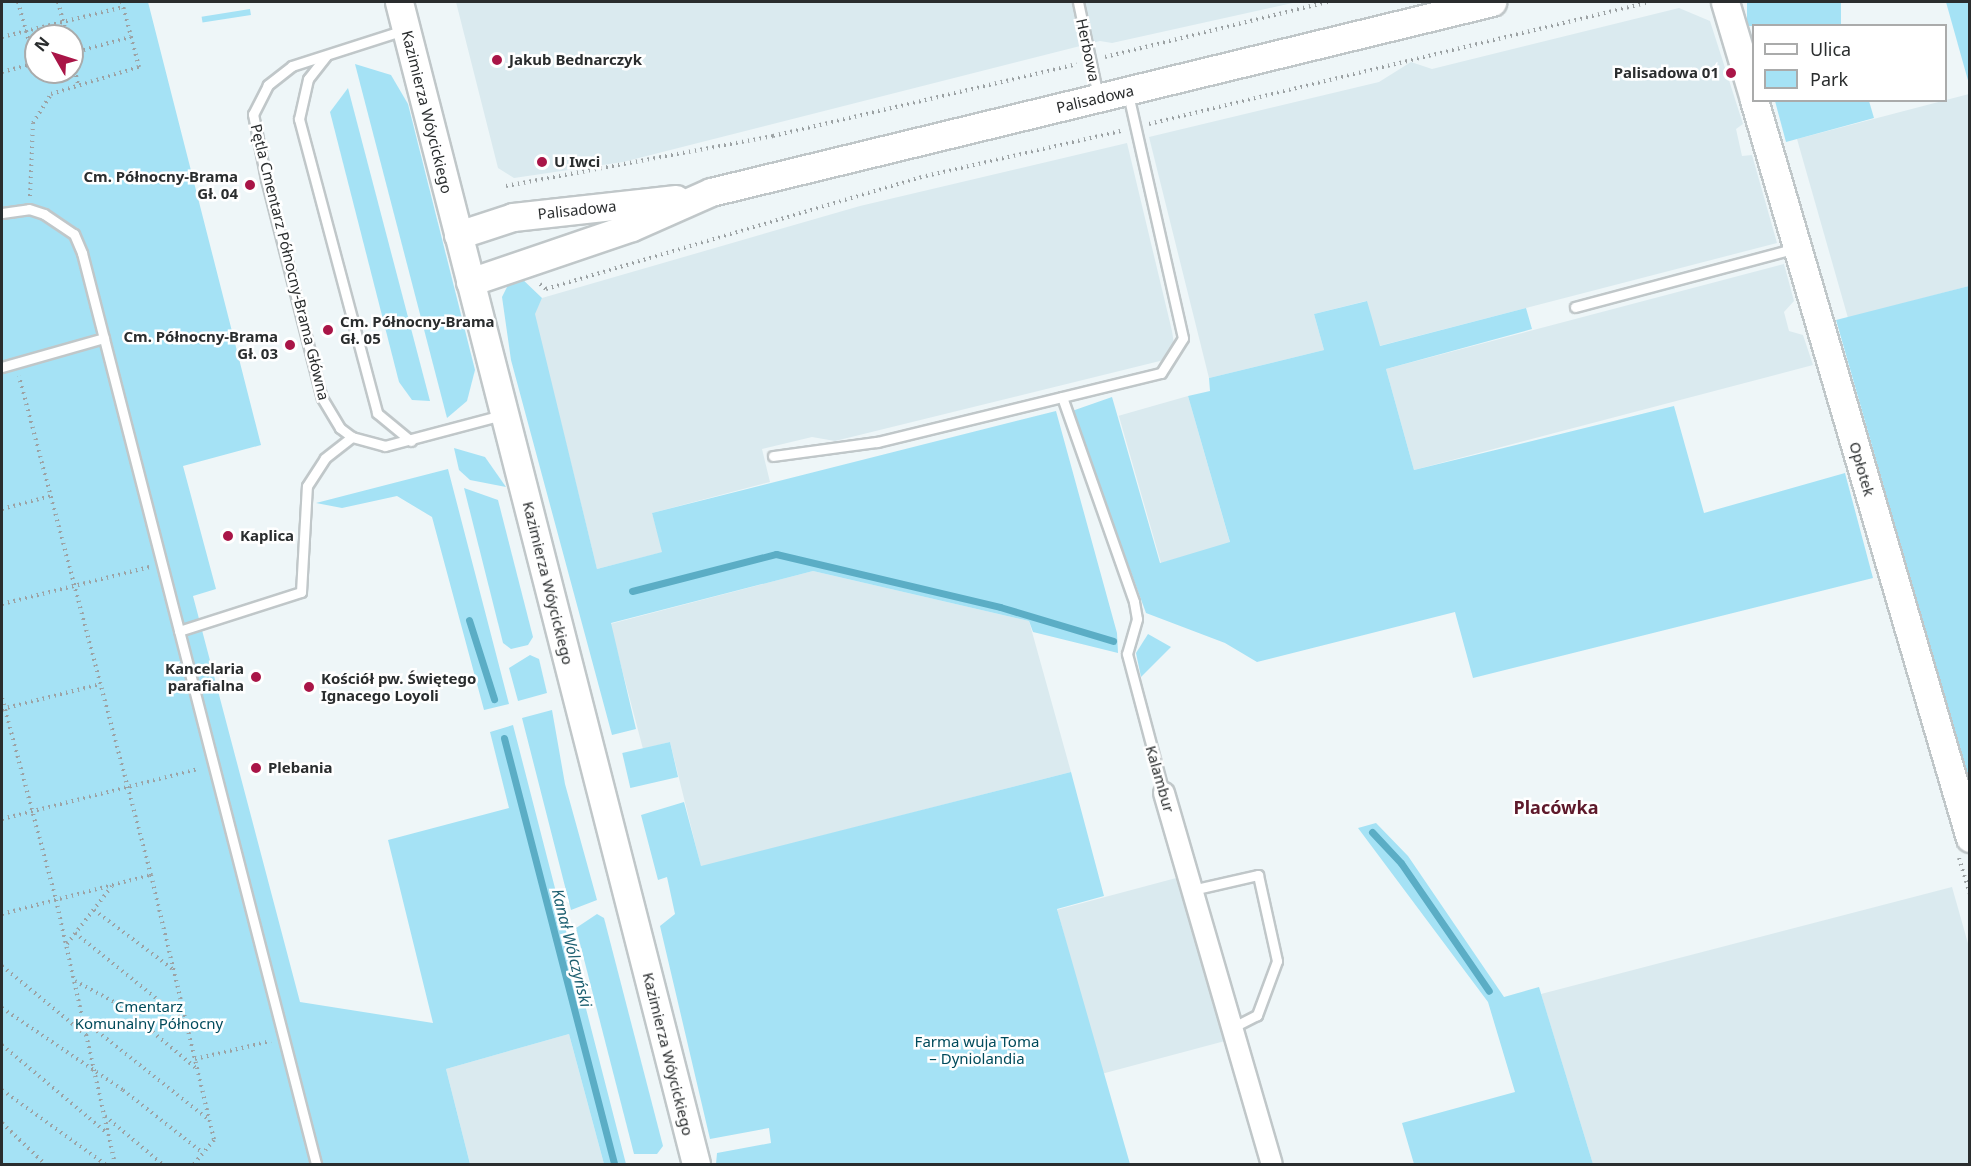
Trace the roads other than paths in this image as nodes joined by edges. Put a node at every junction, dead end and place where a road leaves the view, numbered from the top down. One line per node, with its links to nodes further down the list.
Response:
1 (399, 2): 5 (street, Kazimierza Wóycickiego)
2 (1078, 2): 9 (lane, Herbowa)
3 (1492, 2): 7 (street, Palisadowa)
4 (1725, 2): 8 (street, Opłotek)
5 (406, 29): 6 (lane, Pętla Cmentarz Północny-Brama Główna); 13 (street, Kazimierza Wóycickiego)
6 (326, 56): 21 (lane, Pętla Cmentarz Północny-Brama Główna); 22 (lane)
7 (1128, 91): 9 (street, Palisadowa); 19 (lane)
8 (1752, 93)
9 (1098, 98): 11 (street, Palisadowa)
10 (1755, 102): 14 (street, Opłotek)
11 (698, 196): 13 (street, Palisadowa); 15 (street, Palisadowa)
12 (2, 213): 17 (lane)
13 (458, 235): 15 (street, Kazimierza Wóycickiego)
14 (1797, 248): 16 (lane); 26 (street, Opłotek)
15 (471, 282): 20 (street, Kazimierza Wóycickiego)
16 (1575, 307)
17 (104, 338): 18 (lane); 24 (lane)
18 (2, 367)
19 (1062, 397): 23 (lane); 25 (lane, Kalambur)
20 (504, 414): 22 (lane); 30 (street, Kazimierza Wóycickiego)
21 (352, 437): 22 (lane); 24 (lane)
22 (411, 441)
23 (773, 456)
24 (179, 631): 29 (lane)
25 (1164, 793): 27 (street, Kalambur)
26 (1970, 838)
27 (1192, 890): 28 (street, Kalambur); 28 (lane)
28 (1232, 1028): 31 (street, Kalambur)
29 (316, 1164)
30 (696, 1164)
31 (1272, 1164)

